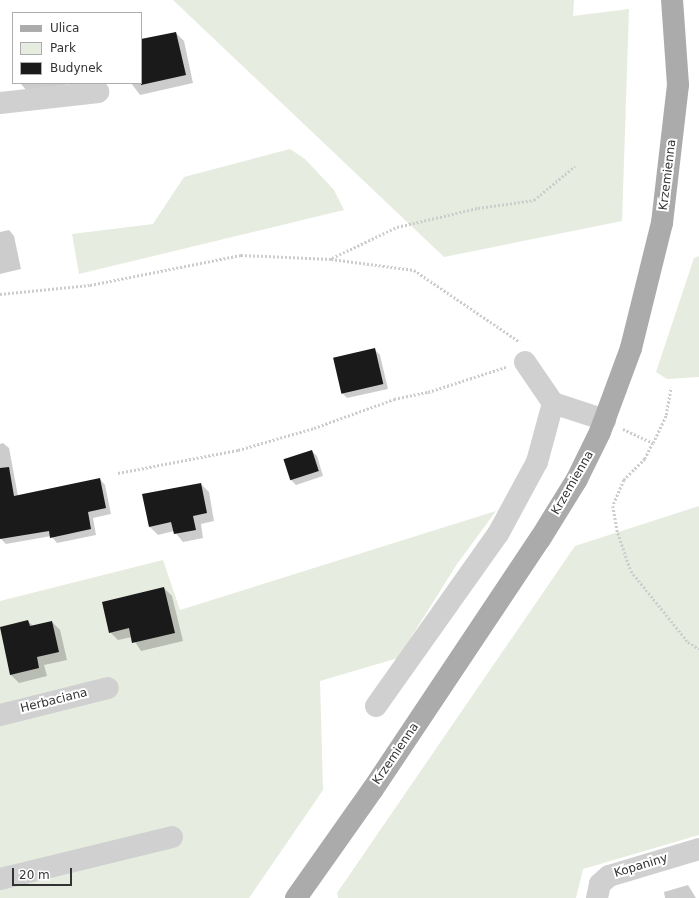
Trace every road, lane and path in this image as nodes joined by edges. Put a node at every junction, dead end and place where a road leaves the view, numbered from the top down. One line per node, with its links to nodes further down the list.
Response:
1 (672, 0): 10 (main road, Krzemienna)
2 (98, 92): 3 (street)
3 (0, 103)
4 (575, 166): 5 (path)
5 (331, 259): 6 (path); 7 (path)
6 (0, 294)
7 (525, 362): 9 (street); 12 (path)
8 (671, 387): 11 (path)
9 (553, 403): 10 (street); 15 (street)
10 (605, 420): 11 (path); 20 (main road, Krzemienna)
11 (653, 443): 13 (path)
12 (118, 473)
13 (699, 650)
14 (108, 688): 16 (street, Herbaciana)
15 (376, 706)
16 (0, 715)
17 (172, 838): 19 (street)
18 (699, 848): 21 (street, Kopaniny)
19 (0, 879)
20 (296, 898)
21 (597, 898)

